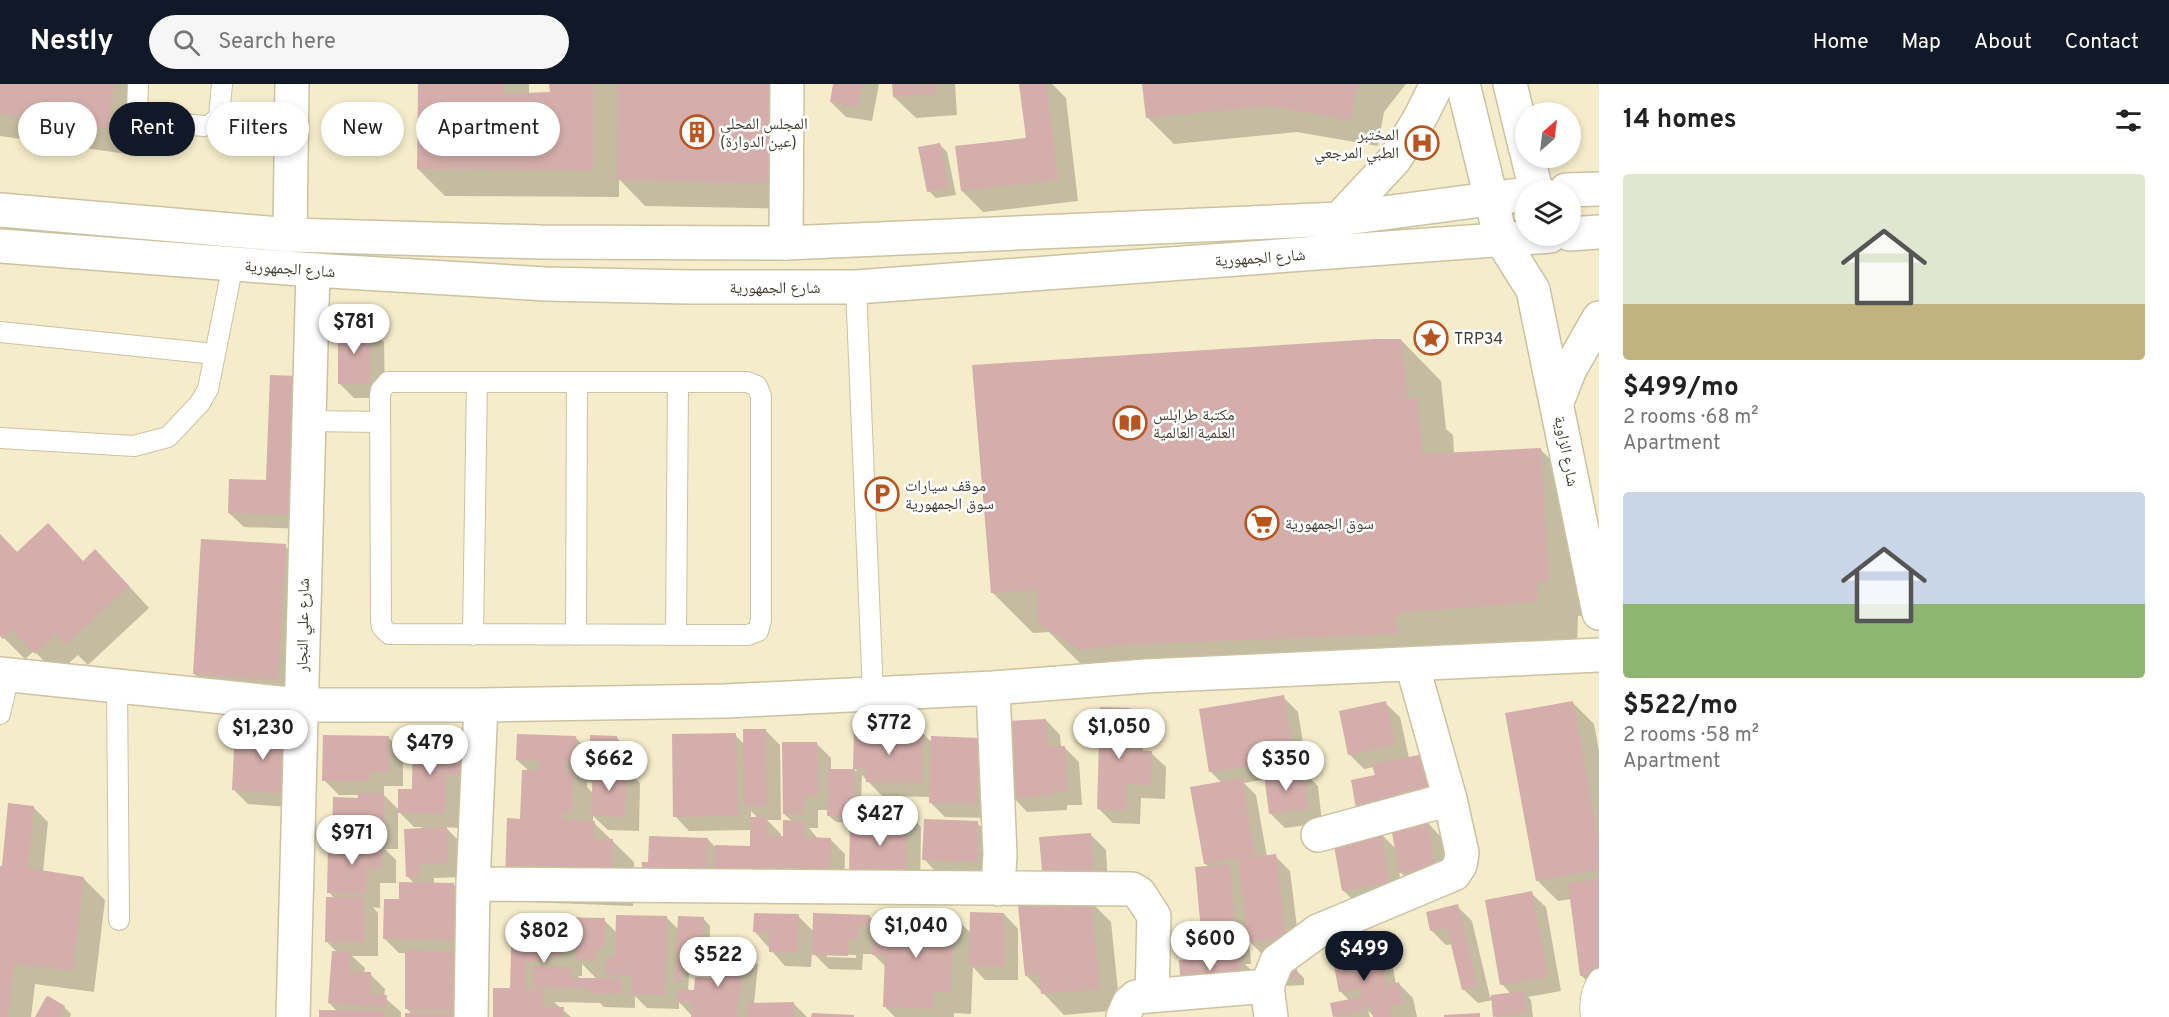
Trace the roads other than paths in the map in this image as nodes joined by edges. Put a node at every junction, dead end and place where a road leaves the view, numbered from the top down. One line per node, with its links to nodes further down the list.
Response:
1 (138, 84): 2 (lane)
2 (222, 84)
3 (292, 84): 17 (street)
4 (788, 84): 20 (street)
5 (1437, 84): 14 (street)
6 (1463, 84): 12 (street, شارع الزاوية)
7 (1510, 84): 8 (street)
8 (1515, 105)
9 (1599, 189): 10 (street)
10 (1581, 190)
11 (1515, 195): 12 (street, شارع الجمهورية)
12 (1491, 198): 14 (street, شارع الجمهورية); 19 (street, شارع الزاوية)
13 (0, 210): 17 (street, شارع الجمهورية)
14 (1339, 219): 20 (street, شارع الجمهورية)
15 (1599, 232): 16 (street)
16 (1581, 233)
17 (290, 235): 20 (street, شارع الجمهورية)
18 (1515, 238): 19 (street, شارع الجمهورية)
19 (1501, 239): 25 (street, شارع الجمهورية); 26 (street, شارع الزاوية)
20 (786, 243)
21 (0, 246): 23 (street, شارع الجمهورية)
22 (1544, 246): 26 (street, شارع الزاوية)
23 (233, 264): 24 (street, شارع الجمهورية); 29 (lane)
24 (313, 270): 25 (street, شارع الجمهورية); 34 (street, شارع علي النجار)
25 (856, 287): 46 (lane)
26 (1533, 290): 33 (street, شارع الزاوية)
27 (1599, 318): 33 (street)
28 (0, 332): 29 (lane)
29 (215, 354): 36 (lane)
30 (477, 382): 31 (lane); 35 (lane); 39 (lane)
31 (577, 382): 32 (lane); 38 (lane)
32 (678, 382): 40 (lane); 40 (lane)
33 (1557, 402): 37 (street, شارع الزاوية)
34 (308, 421): 35 (lane); 47 (street, شارع علي النجار)
35 (380, 422): 39 (lane)
36 (0, 438)
37 (1599, 613)
38 (576, 634): 39 (lane); 40 (lane)
39 (473, 635)
40 (676, 635)
41 (1599, 655): 42 (street)
42 (1412, 664): 45 (street); 50 (street)
43 (4, 674): 44 (street); 49 (lane)
44 (117, 686): 47 (street); 54 (lane)
45 (993, 688): 46 (street); 53 (street)
46 (873, 694): 48 (street)
47 (300, 705): 48 (street); 58 (street, شارع علي النجار)
48 (481, 705): 52 (street)
49 (0, 714)
50 (1450, 799): 51 (street); 57 (street)
51 (1318, 835)
52 (473, 884): 53 (street); 59 (street)
53 (998, 889): 56 (street)
54 (119, 920)
55 (1599, 979): 61 (lane)
56 (1152, 995): 57 (street); 60 (street)
57 (1269, 1002)
58 (293, 1017)
59 (471, 1017)
60 (1123, 1017)
61 (1591, 1017)

